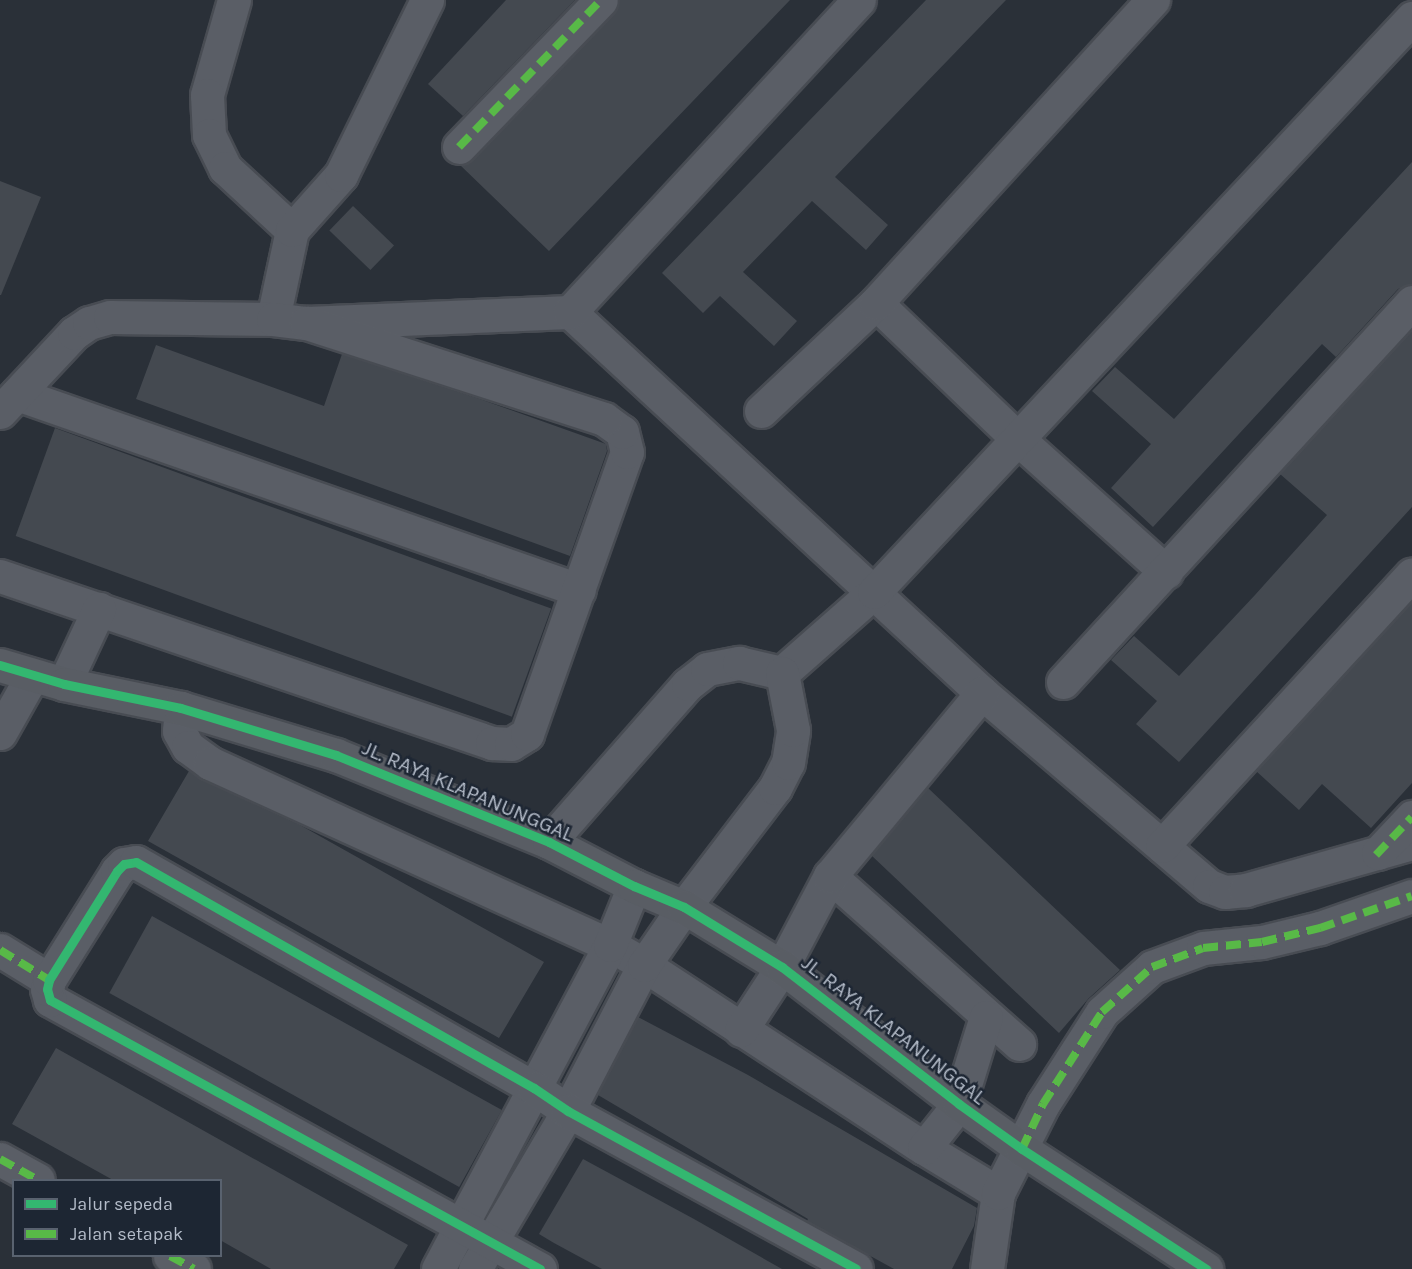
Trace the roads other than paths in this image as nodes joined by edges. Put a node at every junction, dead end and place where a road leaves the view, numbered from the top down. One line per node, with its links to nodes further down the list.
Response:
1 (234, 0): 8 (street)
2 (427, 0): 8 (street)
3 (601, 0): 7 (street)
4 (859, 0): 11 (street)
5 (1153, 0): 10 (street)
6 (1412, 18): 16 (street)
7 (459, 147)
8 (292, 230): 12 (street)
9 (1412, 302): 17 (street)
10 (876, 303): 15 (street); 16 (street)
11 (570, 312): 13 (street); 21 (street)
12 (273, 319): 13 (street); 14 (street)
13 (306, 323): 20 (street)
14 (9, 403): 20 (street)
15 (761, 411)
16 (1018, 439): 17 (street); 21 (street)
17 (1166, 572): 26 (street)
18 (1412, 574): 34 (street)
19 (0, 576): 22 (street)
20 (579, 590): 22 (street)
21 (874, 592): 24 (street); 28 (street)
22 (99, 609): 27 (street)
23 (0, 665): 25 (street, JL. RAYA KLAPANUNGGAL)
24 (782, 673): 32 (street); 39 (street)
25 (32, 676): 27 (street, JL. RAYA KLAPANUNGGAL); 30 (street)
26 (1063, 682)
27 (64, 684): 29 (street, JL. RAYA KLAPANUNGGAL)
28 (982, 693): 34 (street); 36 (street)
29 (180, 708): 32 (street, JL. RAYA KLAPANUNGGAL); 40 (street)
30 (0, 733)
31 (1412, 816): 35 (street)
32 (549, 842): 37 (street, JL. RAYA KLAPANUNGGAL)
33 (1412, 843): 35 (street)
34 (1162, 846): 35 (street)
35 (1376, 855)
36 (830, 876): 43 (street); 45 (street)
37 (634, 886): 39 (street, JL. RAYA KLAPANUNGGAL); 40 (street)
38 (1412, 896): 52 (street)
39 (684, 907): 42 (street); 43 (street, JL. RAYA KLAPANUNGGAL)
40 (610, 945): 42 (street); 48 (street)
41 (0, 950): 44 (street)
42 (644, 965): 46 (street); 50 (street)
43 (782, 967): 46 (street); 49 (street, JL. RAYA KLAPANUNGGAL)
44 (49, 980): 48 (street); 56 (street)
45 (986, 1017): 47 (street); 49 (street)
46 (741, 1030): 51 (street)
47 (1018, 1044)
48 (534, 1088): 50 (street); 56 (street)
49 (958, 1104): 51 (street); 52 (street, JL. RAYA KLAPANUNGGAL)
50 (568, 1111): 57 (street); 62 (street)
51 (924, 1148): 55 (street)
52 (1022, 1149): 55 (street); 64 (street, JL. RAYA KLAPANUNGGAL)
53 (0, 1159): 54 (street)
54 (36, 1179)
55 (998, 1193): 63 (street)
56 (460, 1227): 57 (street); 60 (street)
57 (483, 1255): 61 (street)
58 (172, 1257): 59 (street)
59 (194, 1269)
60 (438, 1269)
61 (540, 1269)
62 (856, 1269)
63 (987, 1269)
64 (1206, 1269)

